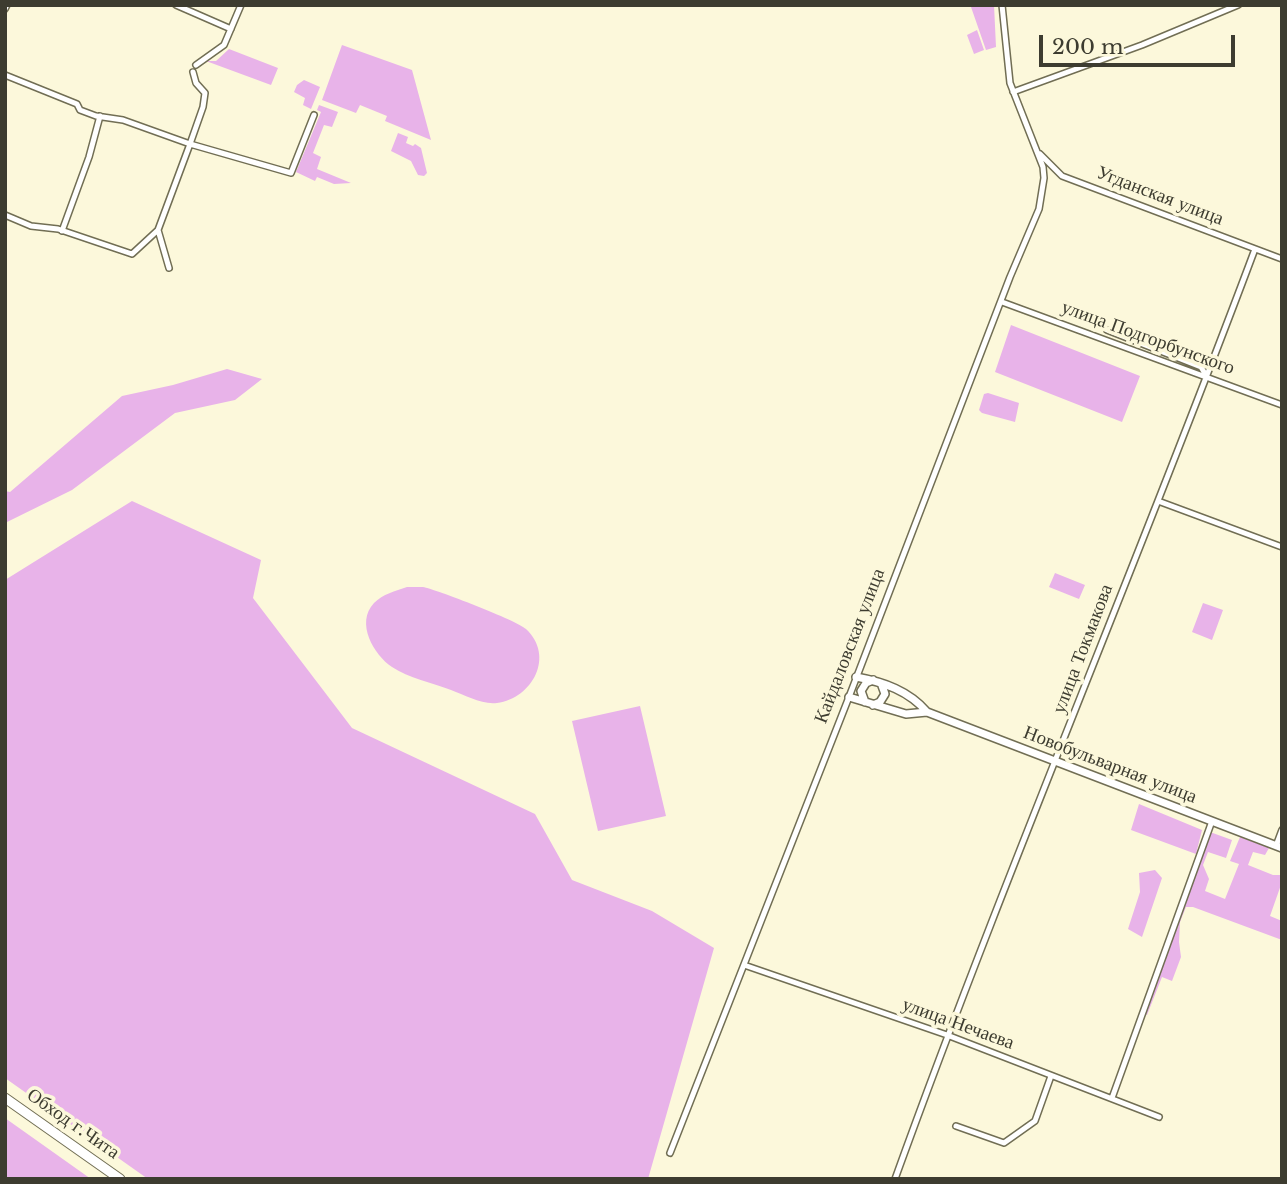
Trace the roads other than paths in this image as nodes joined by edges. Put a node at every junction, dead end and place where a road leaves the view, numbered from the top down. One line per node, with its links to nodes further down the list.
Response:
1 (176, 5): 5 (street)
2 (241, 5): 5 (street)
3 (1002, 5): 7 (street)
4 (1238, 5): 7 (street)
5 (231, 29): 10 (street)
6 (5, 75): 9 (street)
7 (1013, 92): 11 (street)
8 (314, 115): 10 (street)
9 (100, 116): 10 (street); 13 (street)
10 (190, 144): 14 (street)
11 (1036, 149): 15 (street, Угданская улица); 18 (street, Кайдаловская улица)
12 (5, 215): 13 (street)
13 (62, 230): 14 (street)
14 (158, 230): 17 (street)
15 (1255, 249): 16 (street, Угданская улица); 20 (street, улица Токмакова)
16 (1282, 259)
17 (169, 268)
18 (1002, 302): 20 (street, улица Подгорбунского); 24 (street, Кайдаловская улица)
19 (1107, 330): 20 (street)
20 (1207, 377): 21 (street, улица Подгорбунского); 22 (street, улица Токмакова)
21 (1282, 405)
22 (1158, 501): 23 (street); 29 (street, улица Токмакова)
23 (1282, 547)
24 (856, 677): 25 (street); 26 (street, Кайдаловская улица)
25 (877, 682): 27 (street); 27 (street); 28 (street)
26 (849, 696): 27 (street); 33 (street, Кайдаловская улица)
27 (869, 704): 28 (street)
28 (927, 712): 29 (street, Новобульварная улица)
29 (1056, 761): 30 (street, Новобульварная улица); 34 (street, улица Токмакова)
30 (1212, 821): 32 (street, Новобульварная улица); 37 (street)
31 (1282, 830): 32 (street)
32 (1279, 847)
33 (744, 965): 34 (street, улица Нечаева); 40 (street, Кайдаловская улица)
34 (947, 1035): 35 (street, улица Нечаева); 42 (street, улица Токмакова)
35 (1051, 1076): 37 (street, улица Нечаева); 39 (street)
36 (5, 1098): 41 (highway, Обход г.Чита)
37 (1112, 1098): 38 (street, улица Нечаева)
38 (1159, 1117)
39 (956, 1126)
40 (670, 1153)
41 (120, 1179)
42 (895, 1179)

